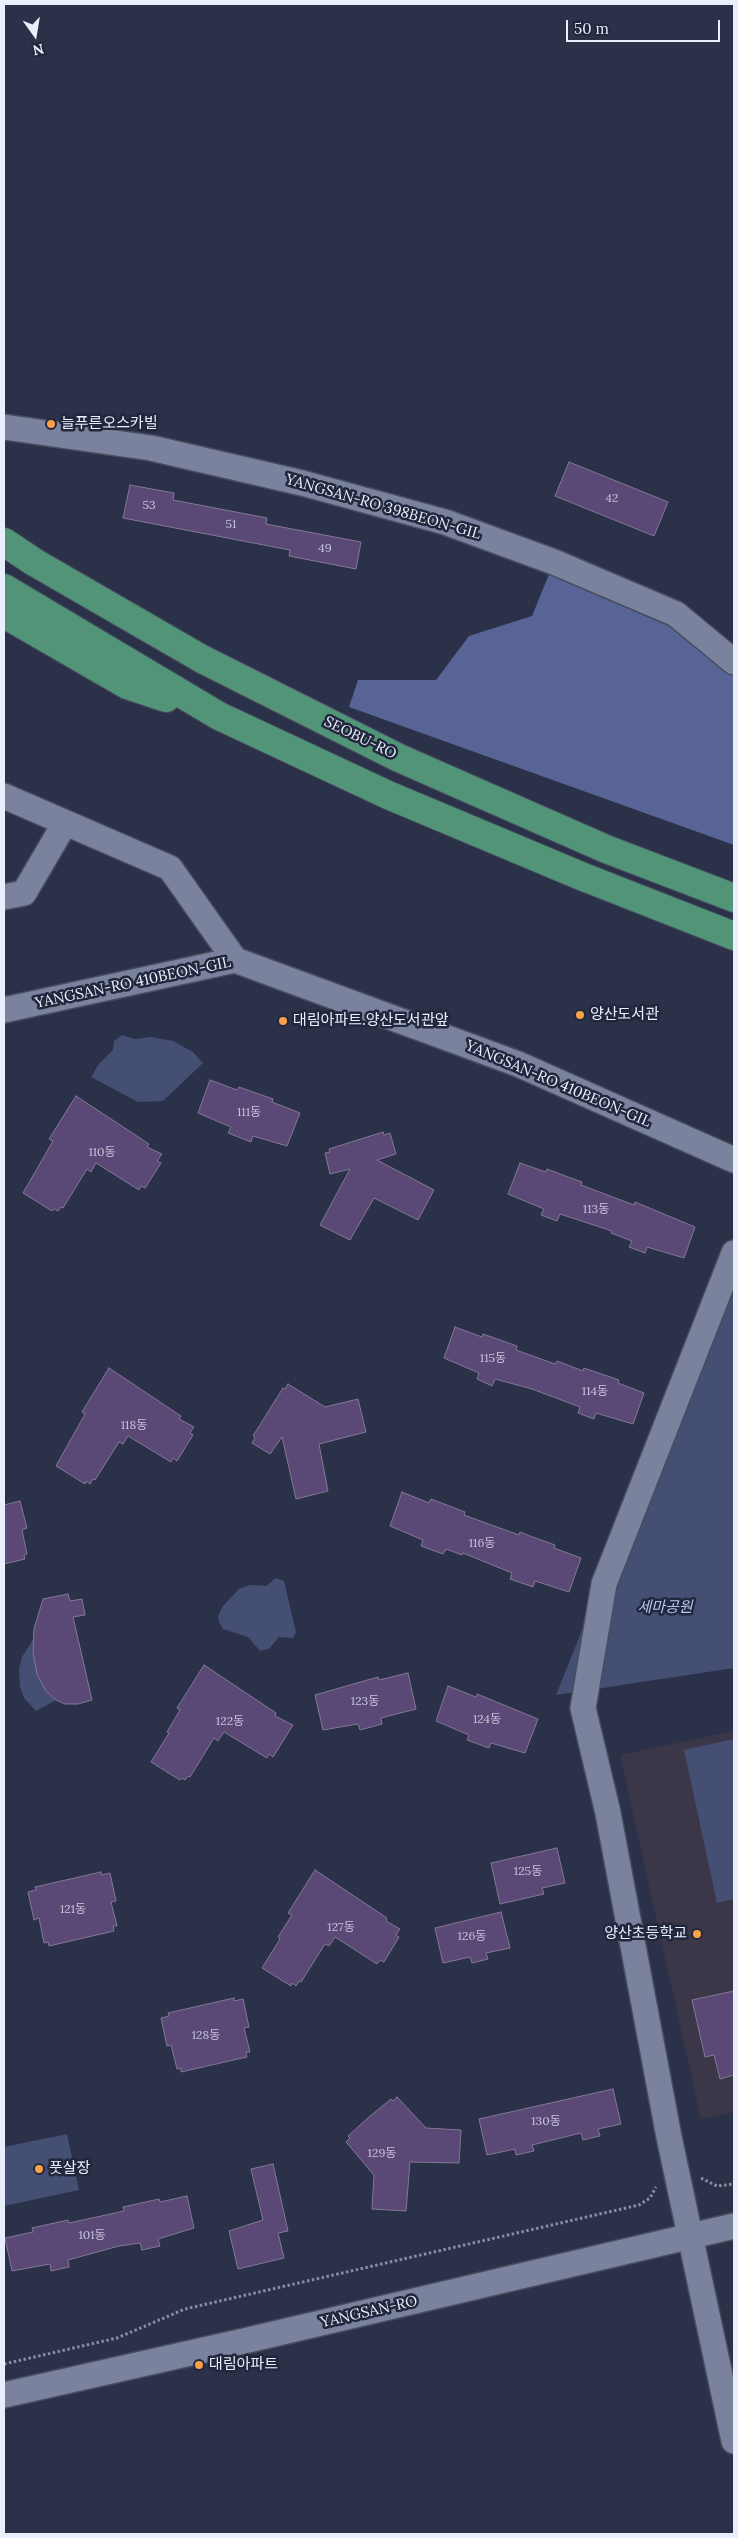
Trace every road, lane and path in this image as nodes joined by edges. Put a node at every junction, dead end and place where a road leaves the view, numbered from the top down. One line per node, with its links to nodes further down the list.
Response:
1 (4, 427): 5 (street, YANGSAN-RO 398BEON-GIL)
2 (4, 542): 10 (main road, SEOBU-RO)
3 (4, 588): 6 (main road)
4 (4, 614): 6 (main road)
5 (734, 662)
6 (219, 716): 11 (main road)
7 (4, 796): 8 (street)
8 (65, 823): 9 (street); 12 (street)
9 (4, 897)
10 (734, 898)
11 (734, 936)
12 (235, 960): 13 (street, YANGSAN-RO 410BEON-GIL); 14 (street, YANGSAN-RO 410BEON-GIL)
13 (4, 1010)
14 (734, 1160)
15 (734, 1253): 20 (street)
16 (698, 2172): 18 (path)
17 (657, 2182): 21 (path)
18 (734, 2184)
19 (734, 2226): 20 (street, YANGSAN-RO)
20 (691, 2237): 22 (street, YANGSAN-RO); 23 (street)
21 (4, 2364)
22 (4, 2395)
23 (734, 2441)

